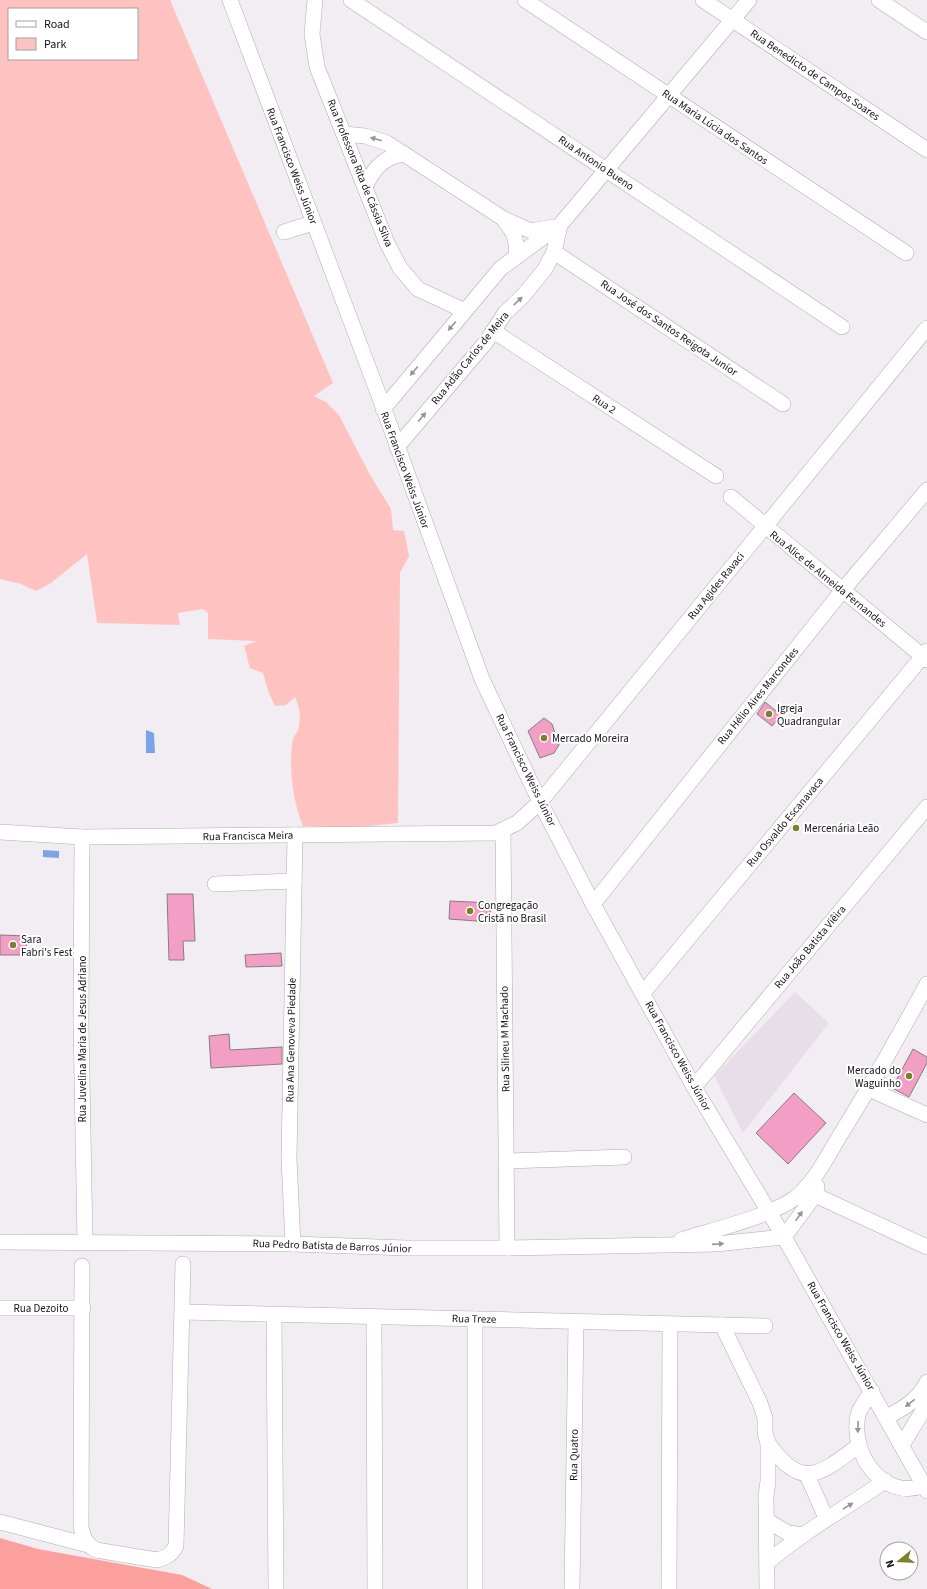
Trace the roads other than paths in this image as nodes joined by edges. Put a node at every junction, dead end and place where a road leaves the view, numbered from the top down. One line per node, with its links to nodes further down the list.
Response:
1 (230, 0): 17 (street, Rua Francisco Weiss Júnior)
2 (315, 0): 11 (street, Rua Professora Rita de Cássia Silva)
3 (351, 0): 14 (street, Rua Antonio Bueno)
4 (524, 0): 10 (street, Rua Maria Lúcia dos Santos)
5 (703, 0): 8 (street, Rua Benedicto de Campos Soares)
6 (749, 0): 8 (street, Rua Adão Carlos de Meira)
7 (879, 0): 9 (street)
8 (732, 20): 10 (street, Rua Adão Carlos de Meira); 12 (street, Rua Benedicto de Campos Soares)
9 (927, 32)
10 (669, 96): 14 (street, Rua Adão Carlos de Meira); 21 (street, Rua Maria Lúcia dos Santos)
11 (344, 134): 13 (street, one-way to 11); 15 (street, Rua Professora Rita de Cássia Silva)
12 (927, 150)
13 (404, 154): 15 (street); 16 (street)
14 (606, 170): 18 (street, Rua Adão Carlos de Meira); 24 (street, Rua Antonio Bueno)
15 (365, 187): 23 (street, Rua Professora Rita de Cássia Silva)
16 (504, 219): 18 (street); 22 (street)
17 (313, 223): 19 (street); 28 (street, Rua Francisco Weiss Júnior)
18 (560, 225): 20 (street, Rua Adão Carlos de Meira); 22 (street, Rua Adão Carlos de Meira)
19 (284, 232)
20 (554, 252): 26 (street, Rua Adão Carlos de Meira, one-way to 20); 27 (street, Rua José dos Santos Reigota Junior)
21 (906, 253)
22 (516, 257): 23 (street, Rua Adão Carlos de Meira)
23 (465, 311): 28 (street, Rua Adão Carlos de Meira, one-way to 28)
24 (842, 327)
25 (927, 328): 33 (street, Rua Agides Ravaci)
26 (493, 331): 29 (street, Rua Adão Carlos de Meira, one-way to 26); 30 (street, Rua 2)
27 (784, 404)
28 (383, 409): 29 (street, Rua Francisco Weiss Júnior)
29 (397, 447): 36 (street, Rua Francisco Weiss Júnior)
30 (716, 476)
31 (927, 490): 34 (street, Rua Hélio Aires Marcondes)
32 (731, 497): 33 (street, Rua Alice de Almeida Fernandes)
33 (764, 526): 34 (street, Rua Alice de Almeida Fernandes); 36 (street, Rua Agides Ravaci)
34 (842, 590): 35 (street, Rua Alice de Almeida Fernandes); 44 (street, Rua Hélio Aires Marcondes)
35 (926, 656): 46 (street, Rua Osvaldo Escanavaca)
36 (540, 802): 39 (street, Rua Agides Ravaci); 44 (street, Rua Francisco Weiss Júnior)
37 (927, 808): 47 (street, Rua João Batista Viêira)
38 (0, 832): 41 (street, Rua Francisca Meira)
39 (499, 832): 40 (street, Rua Francisca Meira); 51 (street, Rua Silineu M Machado)
40 (295, 835): 41 (street, Rua Francisca Meira); 42 (street, Rua Ana Genoveva Piedade)
41 (82, 837): 56 (street, Rua Juvelina Maria de Jesus Adriano)
42 (294, 881): 43 (street); 57 (street, Rua Ana Genoveva Piedade)
43 (215, 884)
44 (593, 904): 46 (street, Rua Francisco Weiss Júnior)
45 (927, 984): 48 (street)
46 (643, 993): 47 (street, Rua Francisco Weiss Júnior)
47 (694, 1087): 53 (street, Rua Francisco Weiss Júnior)
48 (869, 1089): 49 (street); 52 (street)
49 (927, 1115)
50 (624, 1156): 51 (street)
51 (506, 1161): 60 (street, Rua Silineu M Machado)
52 (810, 1191): 53 (street, Rua Pedro Batista de Barros Júnior); 54 (street, one-way to 52); 59 (street)
53 (768, 1211): 54 (street, Rua Francisco Weiss Júnior); 58 (street, Rua Pedro Batista de Barros Júnior)
54 (784, 1238): 58 (street, Rua Pedro Batista de Barros Júnior, one-way to 54); 74 (street, Rua Francisco Weiss Júnior)
55 (0, 1242): 56 (street, Rua Pedro Batista de Barros Júnior)
56 (85, 1242): 57 (street, Rua Pedro Batista de Barros Júnior)
57 (293, 1244): 60 (street, Rua Pedro Batista de Barros Júnior)
58 (665, 1245): 60 (street, Rua Pedro Batista de Barros Júnior)
59 (927, 1247)
60 (507, 1248)
61 (183, 1264): 65 (street)
62 (82, 1266): 64 (street)
63 (0, 1308): 64 (street, Rua Dezoito)
64 (83, 1308): 88 (street)
65 (182, 1312): 66 (street, Rua Treze); 88 (street)
66 (274, 1315): 67 (street, Rua Treze); 90 (street)
67 (374, 1317): 68 (street, Rua Treze); 91 (street)
68 (475, 1319): 69 (street, Rua Treze); 92 (street)
69 (576, 1322): 70 (street, Rua Treze); 93 (street, Rua Quatro)
70 (670, 1324): 71 (street, Rua Treze); 94 (street)
71 (722, 1325): 72 (street, Rua Treze); 77 (street)
72 (765, 1326)
73 (927, 1382): 76 (street, one-way to 76)
74 (872, 1391): 76 (street, Rua Francisco Weiss Júnior); 79 (street, one-way to 79)
75 (927, 1404): 78 (street)
76 (886, 1417): 78 (street, Rua Francisco Weiss Júnior)
77 (768, 1443): 80 (street); 81 (street)
78 (902, 1445): 83 (street, Rua Francisco Weiss Júnior)
79 (858, 1446): 80 (street); 82 (street)
80 (802, 1474): 81 (street); 84 (street)
81 (768, 1481): 85 (street)
82 (885, 1481): 83 (street); 84 (street, one-way to 82)
83 (925, 1489)
84 (826, 1518): 87 (street)
85 (766, 1520): 87 (street); 89 (street)
86 (0, 1522): 88 (street)
87 (804, 1535): 89 (street)
88 (88, 1545)
89 (768, 1562): 95 (street)
90 (276, 1589)
91 (375, 1589)
92 (475, 1589)
93 (572, 1589)
94 (669, 1589)
95 (767, 1589)

